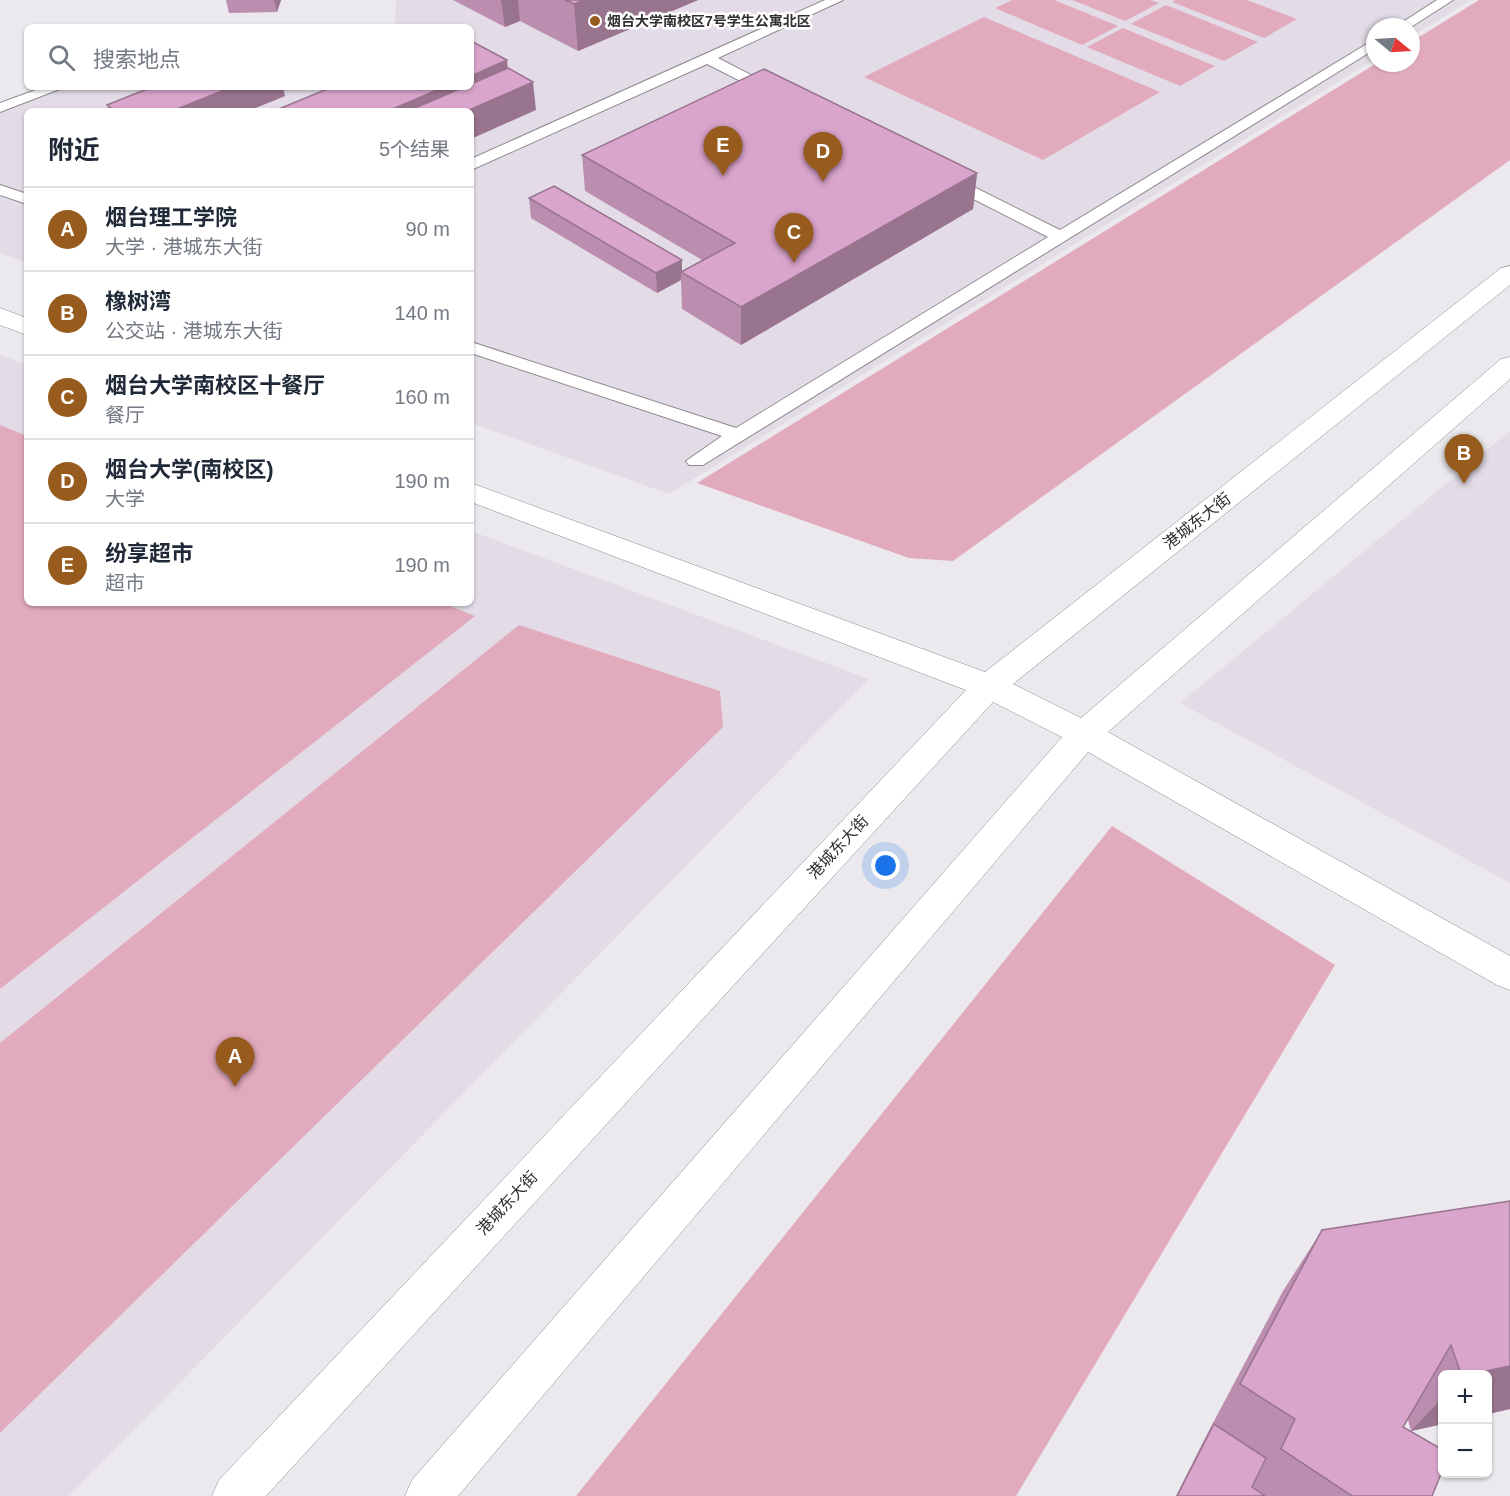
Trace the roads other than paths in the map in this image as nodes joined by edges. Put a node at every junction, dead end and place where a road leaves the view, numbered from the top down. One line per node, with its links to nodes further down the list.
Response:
1 (836, 0): 5 (lane)
2 (1446, 0): 3 (lane)
3 (1417, 18)
4 (1366, 48): 13 (lane)
5 (707, 58): 7 (lane); 9 (lane)
6 (50, 90): 8 (lane)
7 (781, 96)
8 (0, 108)
9 (474, 164)
10 (931, 171): 13 (lane)
11 (0, 190): 12 (lane)
12 (24, 198)
13 (1059, 236): 19 (lane)
14 (1510, 273): 22 (main road, 港城东大街)
15 (0, 316): 16 (main road)
16 (24, 326)
17 (474, 348): 19 (lane)
18 (1510, 365): 23 (main road)
19 (737, 435): 20 (lane)
20 (696, 461)
21 (474, 493): 22 (main road)
22 (989, 686): 23 (main road); 25 (main road, 港城东大街)
23 (1084, 734): 24 (main road); 26 (main road)
24 (1510, 974)
25 (235, 1496)
26 (428, 1496)

